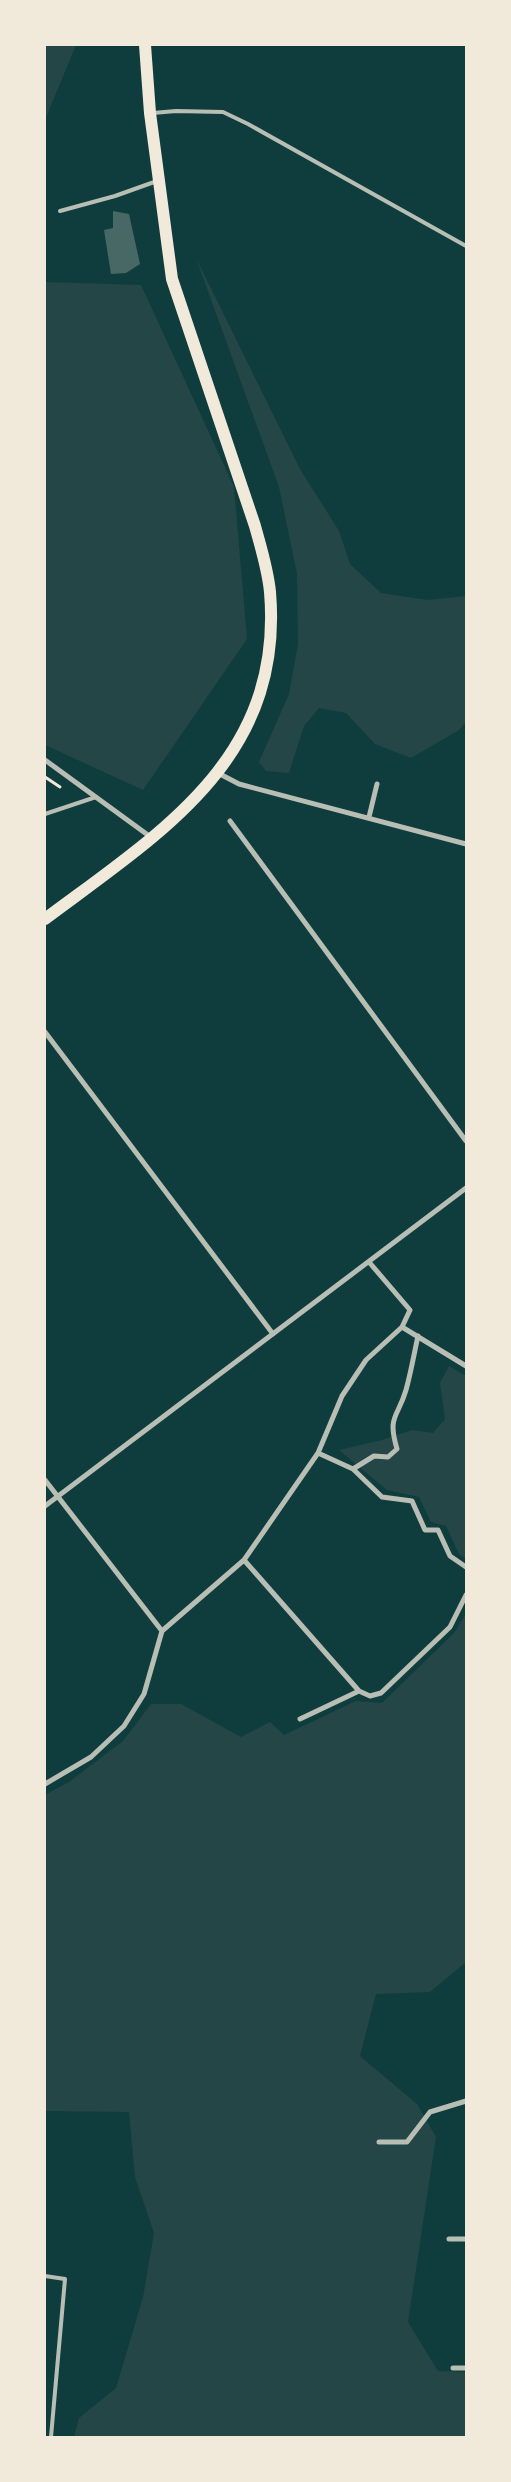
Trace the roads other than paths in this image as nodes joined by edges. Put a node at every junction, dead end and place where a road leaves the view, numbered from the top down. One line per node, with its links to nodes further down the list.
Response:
1 (145, 45): 2 (main road)
2 (150, 113): 3 (main road); 5 (lane)
3 (159, 181): 4 (lane); 7 (main road)
4 (60, 211)
5 (466, 246)
6 (45, 760): 9 (street)
7 (218, 773): 11 (street); 13 (main road)
8 (377, 784): 11 (street)
9 (96, 797): 10 (lane); 13 (street)
10 (45, 814)
11 (369, 817): 14 (street)
12 (230, 821): 17 (street)
13 (153, 838): 15 (main road)
14 (466, 844)
15 (45, 919)
16 (45, 1032): 21 (street)
17 (466, 1141)
18 (466, 1188): 19 (street)
19 (369, 1262): 20 (street); 21 (street)
20 (402, 1327): 22 (street); 24 (street)
21 (273, 1334): 27 (street)
22 (418, 1336): 23 (street); 25 (street)
23 (466, 1366)
24 (318, 1453): 25 (street); 29 (street)
25 (353, 1469): 30 (street)
26 (45, 1480): 27 (street)
27 (58, 1497): 28 (street); 32 (street)
28 (45, 1506)
29 (244, 1560): 32 (street); 33 (street)
30 (466, 1567)
31 (466, 1595): 33 (street)
32 (162, 1630): 35 (street)
33 (359, 1691): 34 (street)
34 (300, 1719)
35 (45, 1784)
36 (466, 2101): 37 (street)
37 (379, 2142)
38 (449, 2239): 39 (street)
39 (466, 2239)
40 (45, 2276): 43 (lane)
41 (453, 2368): 42 (street)
42 (466, 2368)
43 (51, 2437)

